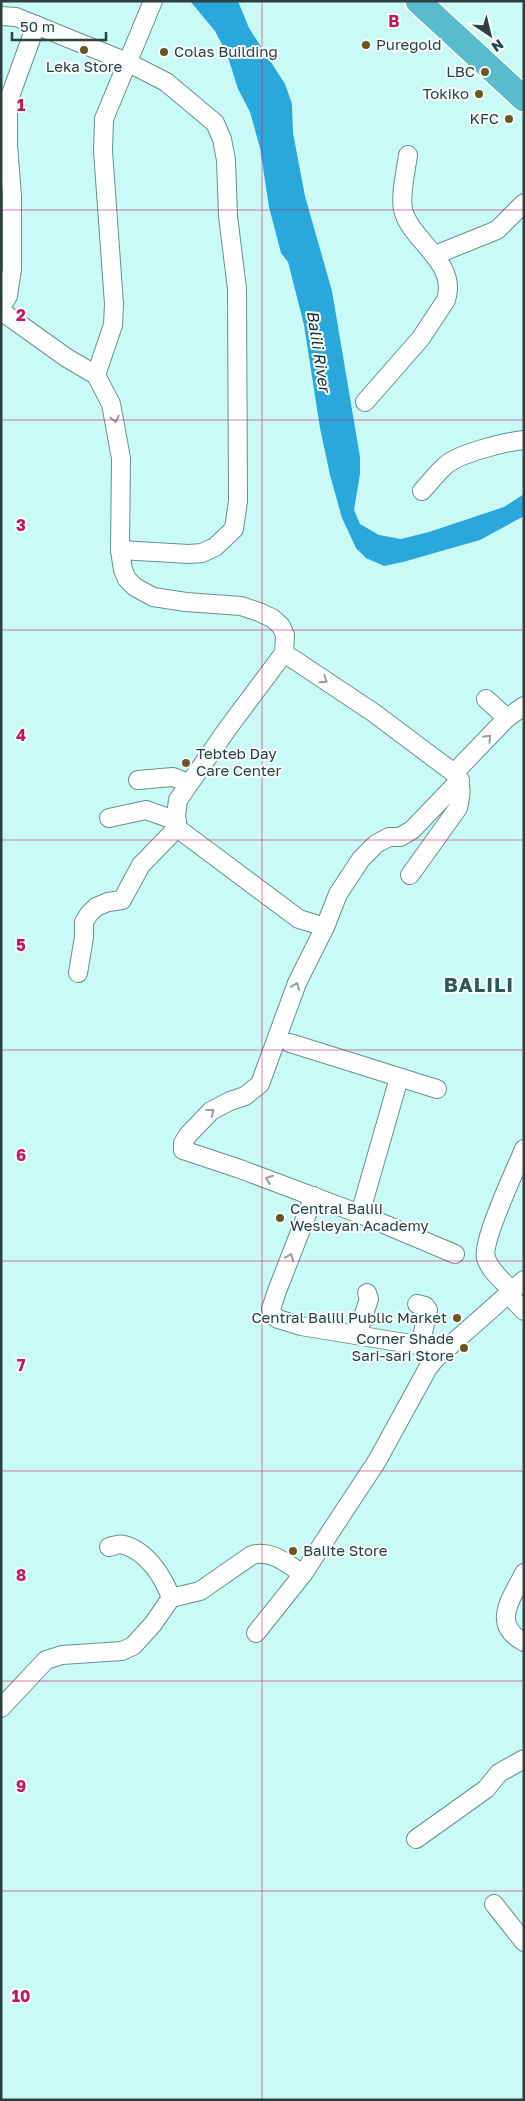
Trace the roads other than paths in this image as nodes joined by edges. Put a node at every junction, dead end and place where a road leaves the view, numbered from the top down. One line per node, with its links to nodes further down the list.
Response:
1 (153, 1): 6 (street)
2 (418, 1): 8 (highway)
3 (438, 1): 7 (highway)
4 (1, 16): 5 (street)
5 (36, 25): 6 (street); 12 (street)
6 (127, 62): 14 (street); 18 (street)
7 (524, 81)
8 (524, 99)
9 (408, 155): 11 (street)
10 (524, 202): 11 (street)
11 (435, 255): 15 (street)
12 (1, 307)
13 (1, 311): 14 (street)
14 (96, 374): 18 (street, one-way to 18)
15 (364, 402)
16 (524, 440): 17 (street)
17 (422, 490)
18 (120, 550): 19 (street)
19 (284, 653): 23 (street, one-way to 23); 25 (street)
20 (486, 699): 22 (street)
21 (524, 706): 22 (street)
22 (507, 718): 23 (street, one-way to 22)
23 (457, 776): 28 (street); 29 (street)
24 (138, 780): 25 (street)
25 (188, 783): 27 (street)
26 (109, 818): 27 (street)
27 (177, 824): 29 (street); 30 (street)
28 (410, 875)
29 (325, 927): 35 (street, one-way to 29)
30 (78, 973)
31 (290, 1043): 32 (street)
32 (399, 1078): 33 (street); 36 (street)
33 (437, 1090)
34 (524, 1150): 38 (street)
35 (314, 1196): 36 (street); 42 (street, one-way to 35)
36 (360, 1214): 37 (street)
37 (455, 1254)
38 (515, 1289): 41 (street); 44 (street)
39 (367, 1293): 42 (street)
40 (416, 1304): 43 (street)
41 (524, 1311)
42 (357, 1335): 43 (street)
43 (420, 1346): 44 (street)
44 (450, 1346): 47 (street)
45 (108, 1548): 48 (street)
46 (524, 1573): 50 (street)
47 (303, 1574): 48 (street); 49 (street)
48 (171, 1598): 51 (street)
49 (256, 1633)
50 (524, 1642)
51 (1, 1708)
52 (524, 1759): 53 (street)
53 (416, 1839)
54 (494, 1904): 55 (street)
55 (524, 1942)

